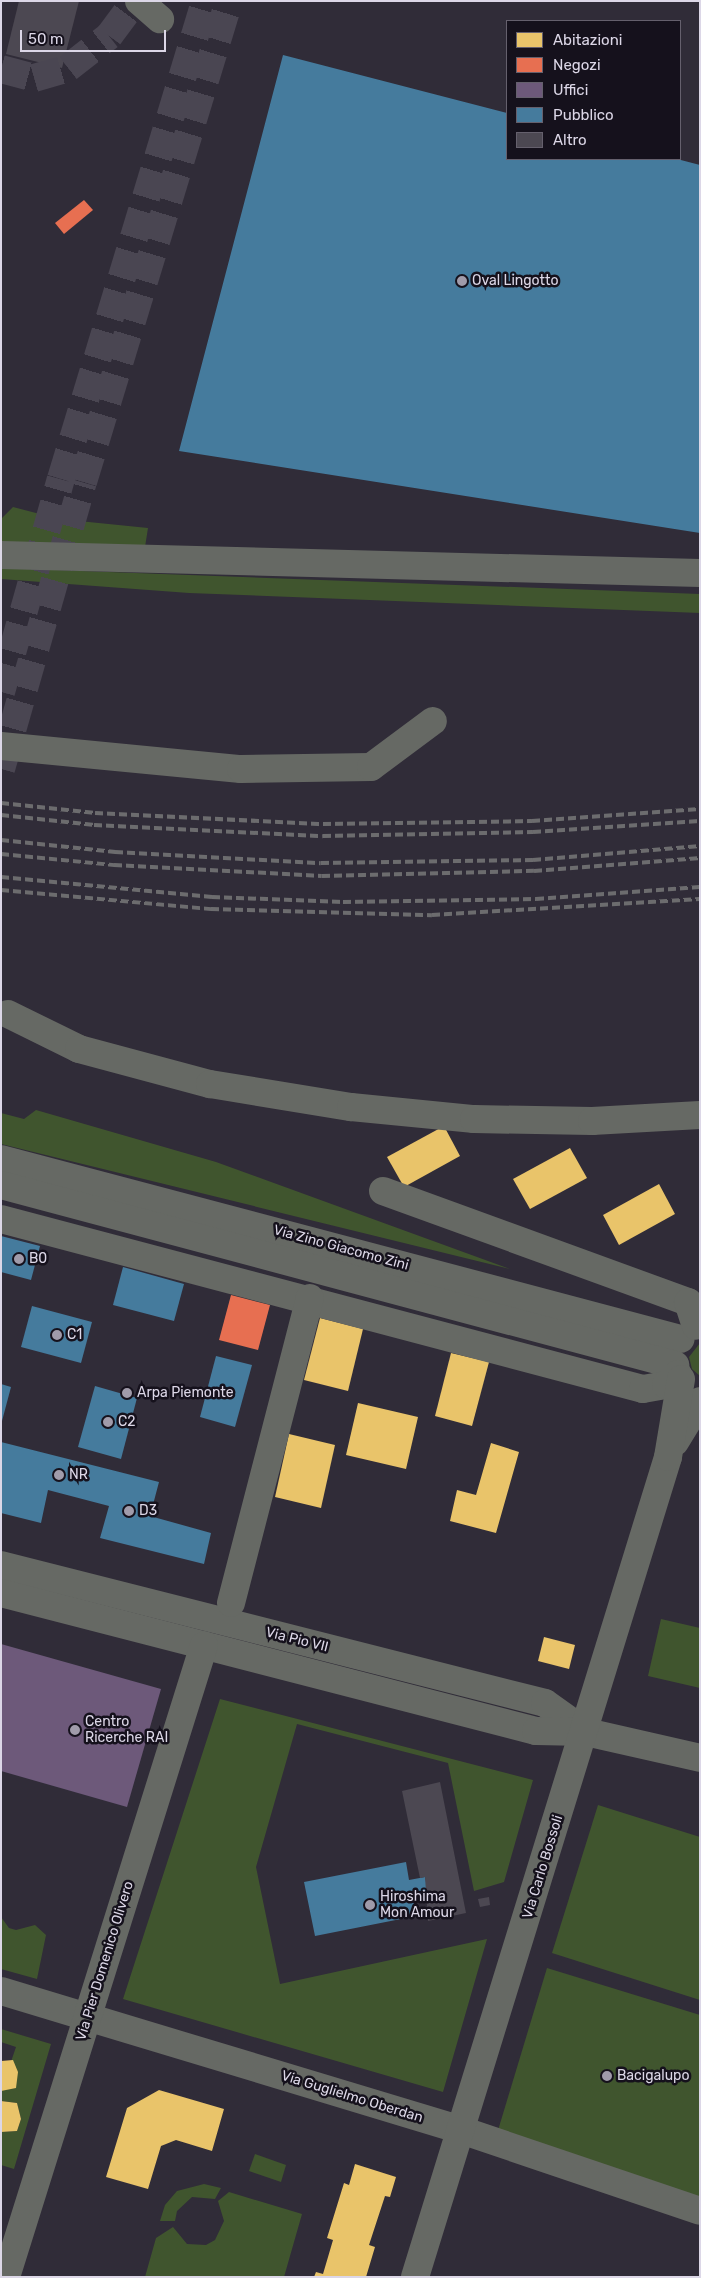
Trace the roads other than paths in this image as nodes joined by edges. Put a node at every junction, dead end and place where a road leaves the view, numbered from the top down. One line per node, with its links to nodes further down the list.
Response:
1 (138, 1): 2 (street)
2 (160, 19)
3 (1, 555): 4 (street)
4 (700, 573)
5 (433, 721): 6 (street)
6 (1, 746)
7 (8, 1014): 8 (street)
8 (700, 1115)
9 (1, 1159): 14 (street, Via Zino Giacomo Zini)
10 (1, 1185): 14 (street, Via Zino Giacomo Zini)
11 (383, 1191): 14 (street)
12 (1, 1219): 13 (street)
13 (310, 1298): 14 (street); 19 (street)
14 (689, 1353): 16 (street, Via Carlo Bossoli)
15 (700, 1401): 16 (street, Via Carlo Bossoli)
16 (668, 1457): 21 (street, Via Carlo Bossoli)
17 (1, 1565): 21 (street, Via Pio VII)
18 (1, 1593): 20 (street, Via Pio VII)
19 (231, 1603)
20 (204, 1645): 21 (street, Via Pio VII); 24 (street, Via Pier Domenico Olivero)
21 (586, 1732): 22 (street, Via Pio VII); 25 (street, Via Carlo Bossoli)
22 (700, 1758)
23 (1, 1991): 24 (street, Via Guglielmo Oberdan)
24 (87, 2017): 25 (street, Via Guglielmo Oberdan); 27 (street, Via Pier Domenico Olivero)
25 (461, 2130): 26 (street, Via Guglielmo Oberdan); 28 (street, Via Carlo Bossoli)
26 (700, 2211)
27 (6, 2277)
28 (415, 2277)

